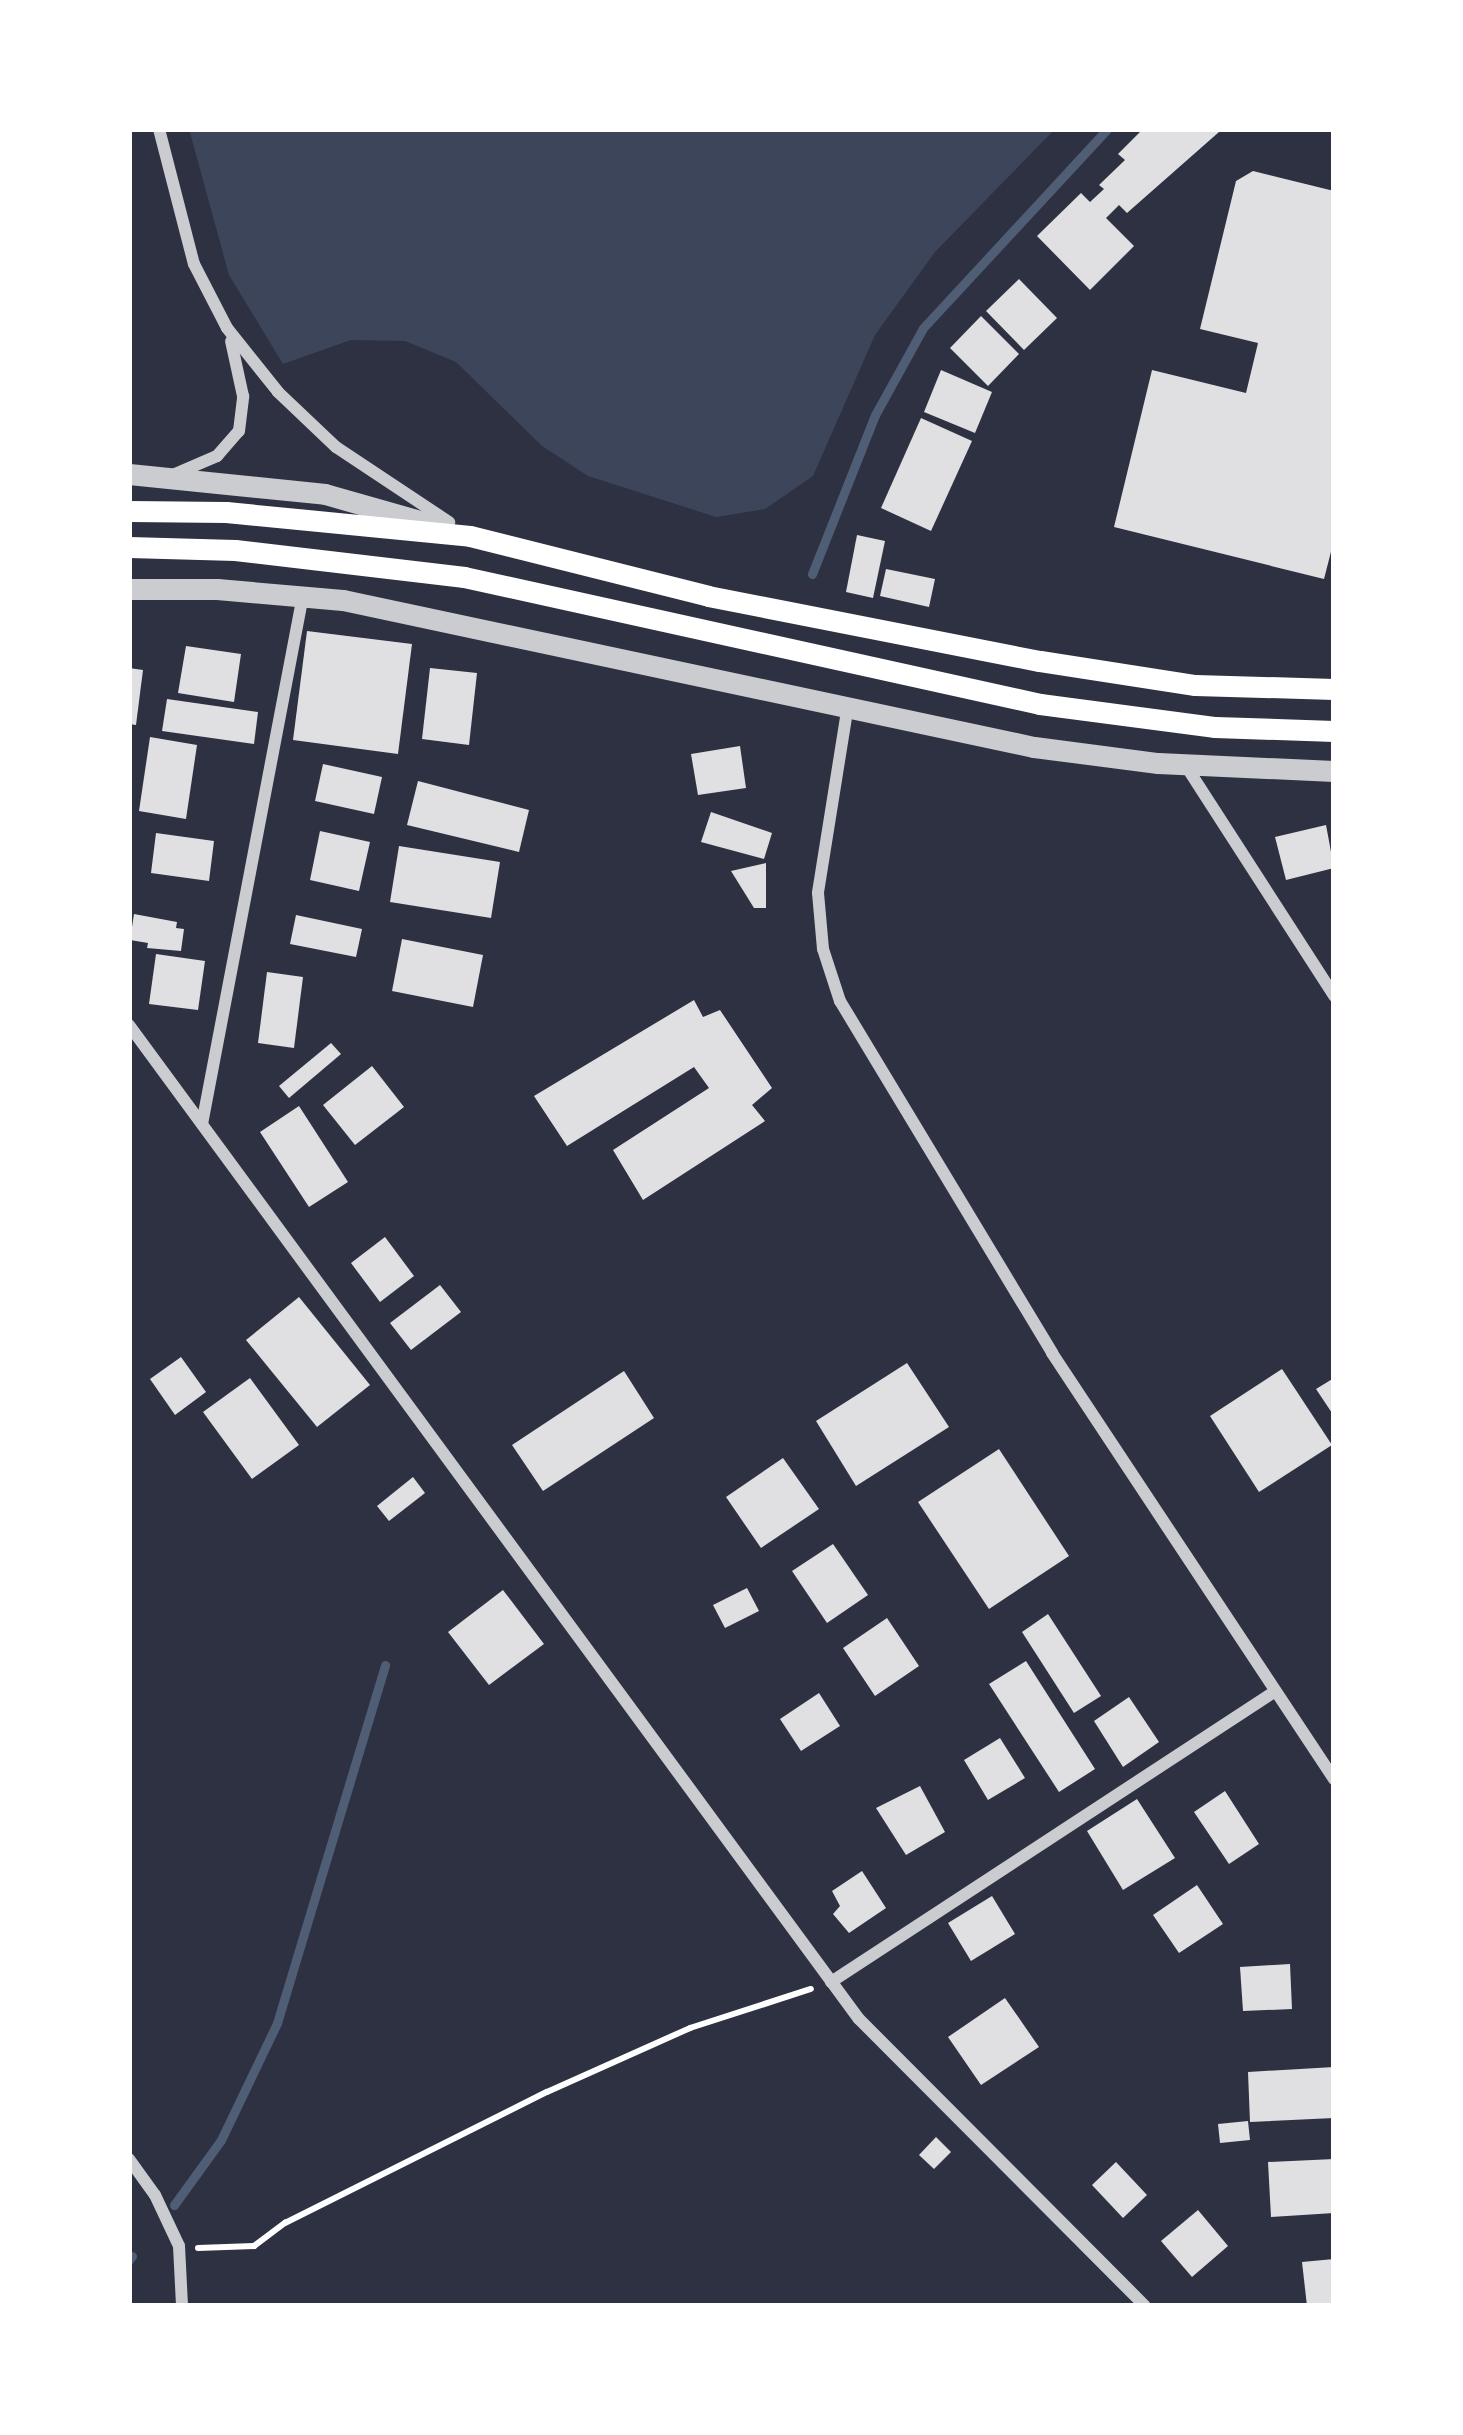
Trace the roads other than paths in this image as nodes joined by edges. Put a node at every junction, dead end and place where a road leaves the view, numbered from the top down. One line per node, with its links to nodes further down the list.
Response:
1 (159, 129): 2 (street)
2 (227, 328): 4 (street); 6 (street)
3 (129, 474): 4 (street)
4 (169, 476): 6 (street)
5 (129, 511): 6 (main road)
6 (470, 536): 10 (main road)
7 (129, 547): 12 (main road)
8 (129, 589): 9 (street)
9 (303, 595): 11 (street); 17 (street)
10 (1334, 689)
11 (848, 704): 13 (street); 18 (street)
12 (1334, 731)
13 (1185, 765): 14 (street); 15 (street)
14 (1334, 771)
15 (1334, 996)
16 (129, 1025): 17 (street)
17 (202, 1124): 20 (street)
18 (1274, 1691): 19 (street); 20 (street)
19 (1334, 1779)
20 (831, 1982): 23 (street)
21 (129, 2159): 22 (street)
22 (182, 2306)
23 (1144, 2306)

